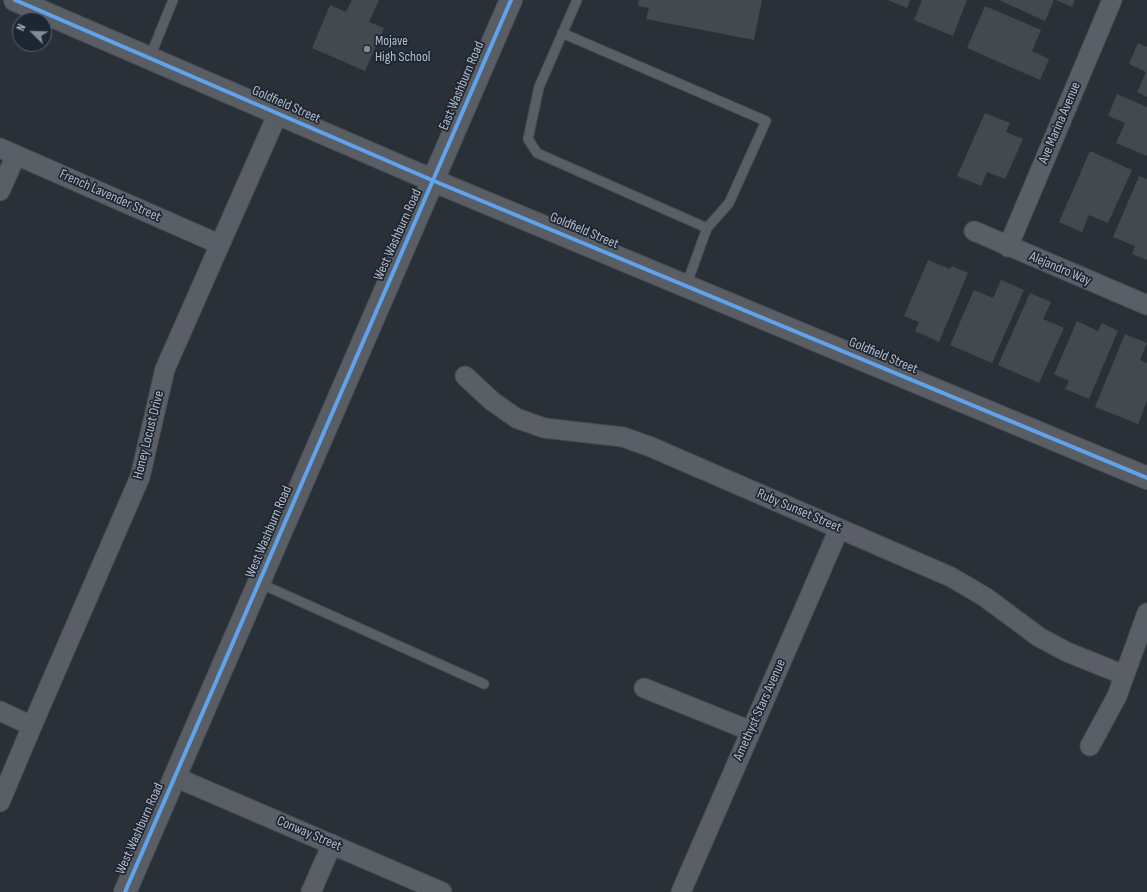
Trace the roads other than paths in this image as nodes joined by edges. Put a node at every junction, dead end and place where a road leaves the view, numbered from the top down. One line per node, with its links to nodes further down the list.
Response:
1 (15, 0): 7 (street, Goldfield Street)
2 (173, 0): 7 (lane)
3 (511, 0): 10 (street, East Washburn Road)
4 (577, 0): 6 (lane)
5 (1112, 0): 15 (street, Ave Marina Avenue)
6 (562, 33): 12 (lane); 12 (lane)
7 (150, 58): 8 (street, Goldfield Street)
8 (278, 113): 10 (street, Goldfield Street); 14 (street, Honey Locust Drive)
9 (8, 151): 11 (street); 14 (street, French Lavender Street)
10 (434, 181): 16 (street, Goldfield Street); 21 (street, West Washburn Road)
11 (0, 191)
12 (707, 228): 16 (lane)
13 (974, 231): 15 (street, Alejandro Way)
14 (219, 244): 27 (street, Honey Locust Drive)
15 (1008, 246): 17 (street, Alejandro Way)
16 (686, 286): 19 (street, Goldfield Street)
17 (1147, 305)
18 (465, 376): 20 (street, Ruby Sunset Street)
19 (1147, 478)
20 (839, 529): 23 (street, Ruby Sunset Street); 28 (street, Amethyst Stars Avenue)
21 (259, 583): 24 (lane); 30 (street, West Washburn Road)
22 (1147, 613): 23 (street)
23 (1124, 674): 29 (street)
24 (484, 684)
25 (644, 688): 28 (street)
26 (0, 711): 27 (street)
27 (32, 726): 31 (street, Honey Locust Drive)
28 (751, 732): 36 (street, Amethyst Stars Avenue)
29 (1090, 746)
30 (176, 777): 32 (street, Conway Street); 33 (street, West Washburn Road)
31 (0, 802)
32 (332, 844): 34 (street); 35 (street, Conway Street)
33 (125, 892)
34 (311, 892)
35 (442, 892)
36 (681, 892)

